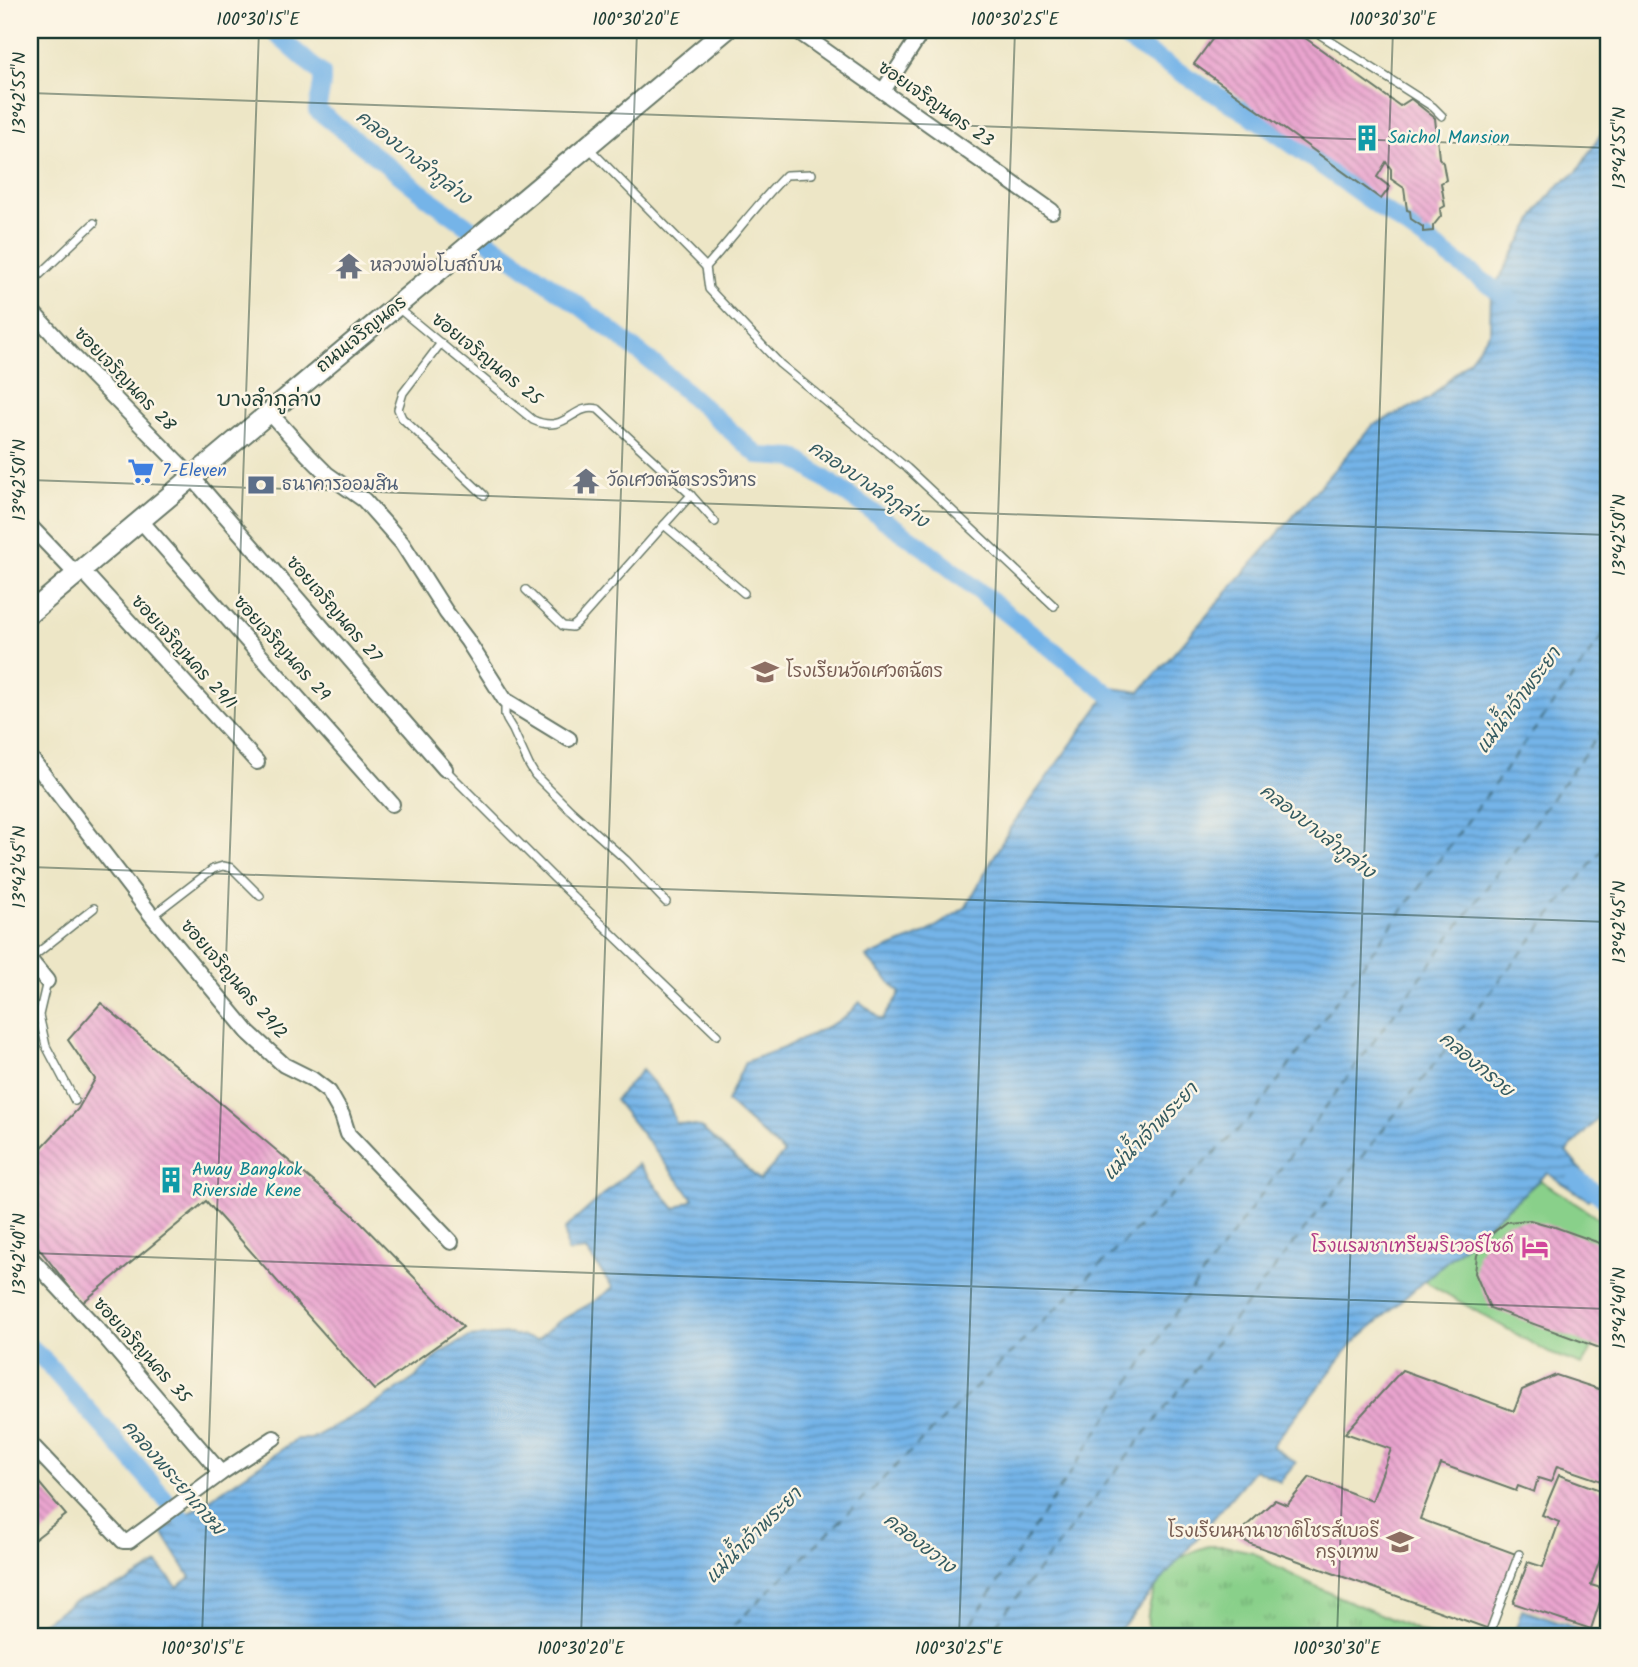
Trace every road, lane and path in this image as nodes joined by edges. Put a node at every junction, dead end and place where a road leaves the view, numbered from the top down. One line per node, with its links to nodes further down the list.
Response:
1 (726, 30): 7 (main road, ถนนเจริญนคร)
2 (796, 30): 5 (street, ซอยเจริญนคร 23)
3 (923, 30): 5 (street)
4 (1313, 30): 6 (lane)
5 (883, 90): 9 (street, ซอยเจริญนคร 23)
6 (1442, 117)
7 (588, 146): 11 (lane); 13 (main road, ถนนเจริญนคร)
8 (812, 174): 11 (lane)
9 (1052, 211)
10 (94, 223): 12 (lane)
11 (706, 267): 27 (lane)
12 (30, 284)
13 (397, 306): 15 (lane, ซอยเจริญนคร 25); 16 (main road, ถนนเจริญนคร)
14 (30, 309): 17 (street, ซอยเจริญนคร 28)
15 (441, 343): 18 (lane); 19 (lane, ซอยเจริญนคร 25)
16 (269, 412): 17 (main road, ถนนเจริญนคร); 29 (street)
17 (191, 476): 20 (main road, ถนนเจริญนคร); 33 (street, ซอยเจริญนคร 27)
18 (484, 495)
19 (691, 495): 21 (lane); 22 (lane)
20 (141, 521): 24 (main road, ถนนเจริญนคร); 34 (street, ซอยเจริญนคร 29)
21 (715, 522)
22 (664, 525): 25 (lane); 26 (lane)
23 (30, 526): 24 (street, ซอยเจริญนคร 29/1)
24 (79, 572): 28 (main road, ถนนเจริญนคร); 32 (street, ซอยเจริญนคร 29/1)
25 (526, 590)
26 (744, 593)
27 (1054, 606)
28 (30, 613)
29 (505, 700): 30 (street); 36 (lane)
30 (569, 739)
31 (30, 757): 38 (street, ซอยเจริญนคร 29/2)
32 (257, 762)
33 (445, 769): 41 (lane)
34 (392, 804)
35 (260, 897): 38 (lane)
36 (666, 902)
37 (94, 908): 39 (lane)
38 (152, 916): 43 (street, ซอยเจริญนคร 29/2)
39 (30, 960): 40 (street)
40 (47, 981): 42 (lane)
41 (718, 1035)
42 (75, 1101)
43 (451, 1242)
44 (30, 1257): 47 (street, ซอยเจริญนคร 35)
45 (274, 1438): 47 (street)
46 (30, 1443): 47 (street)
47 (221, 1473)
48 (1519, 1554): 49 (lane)
49 (1488, 1637)

